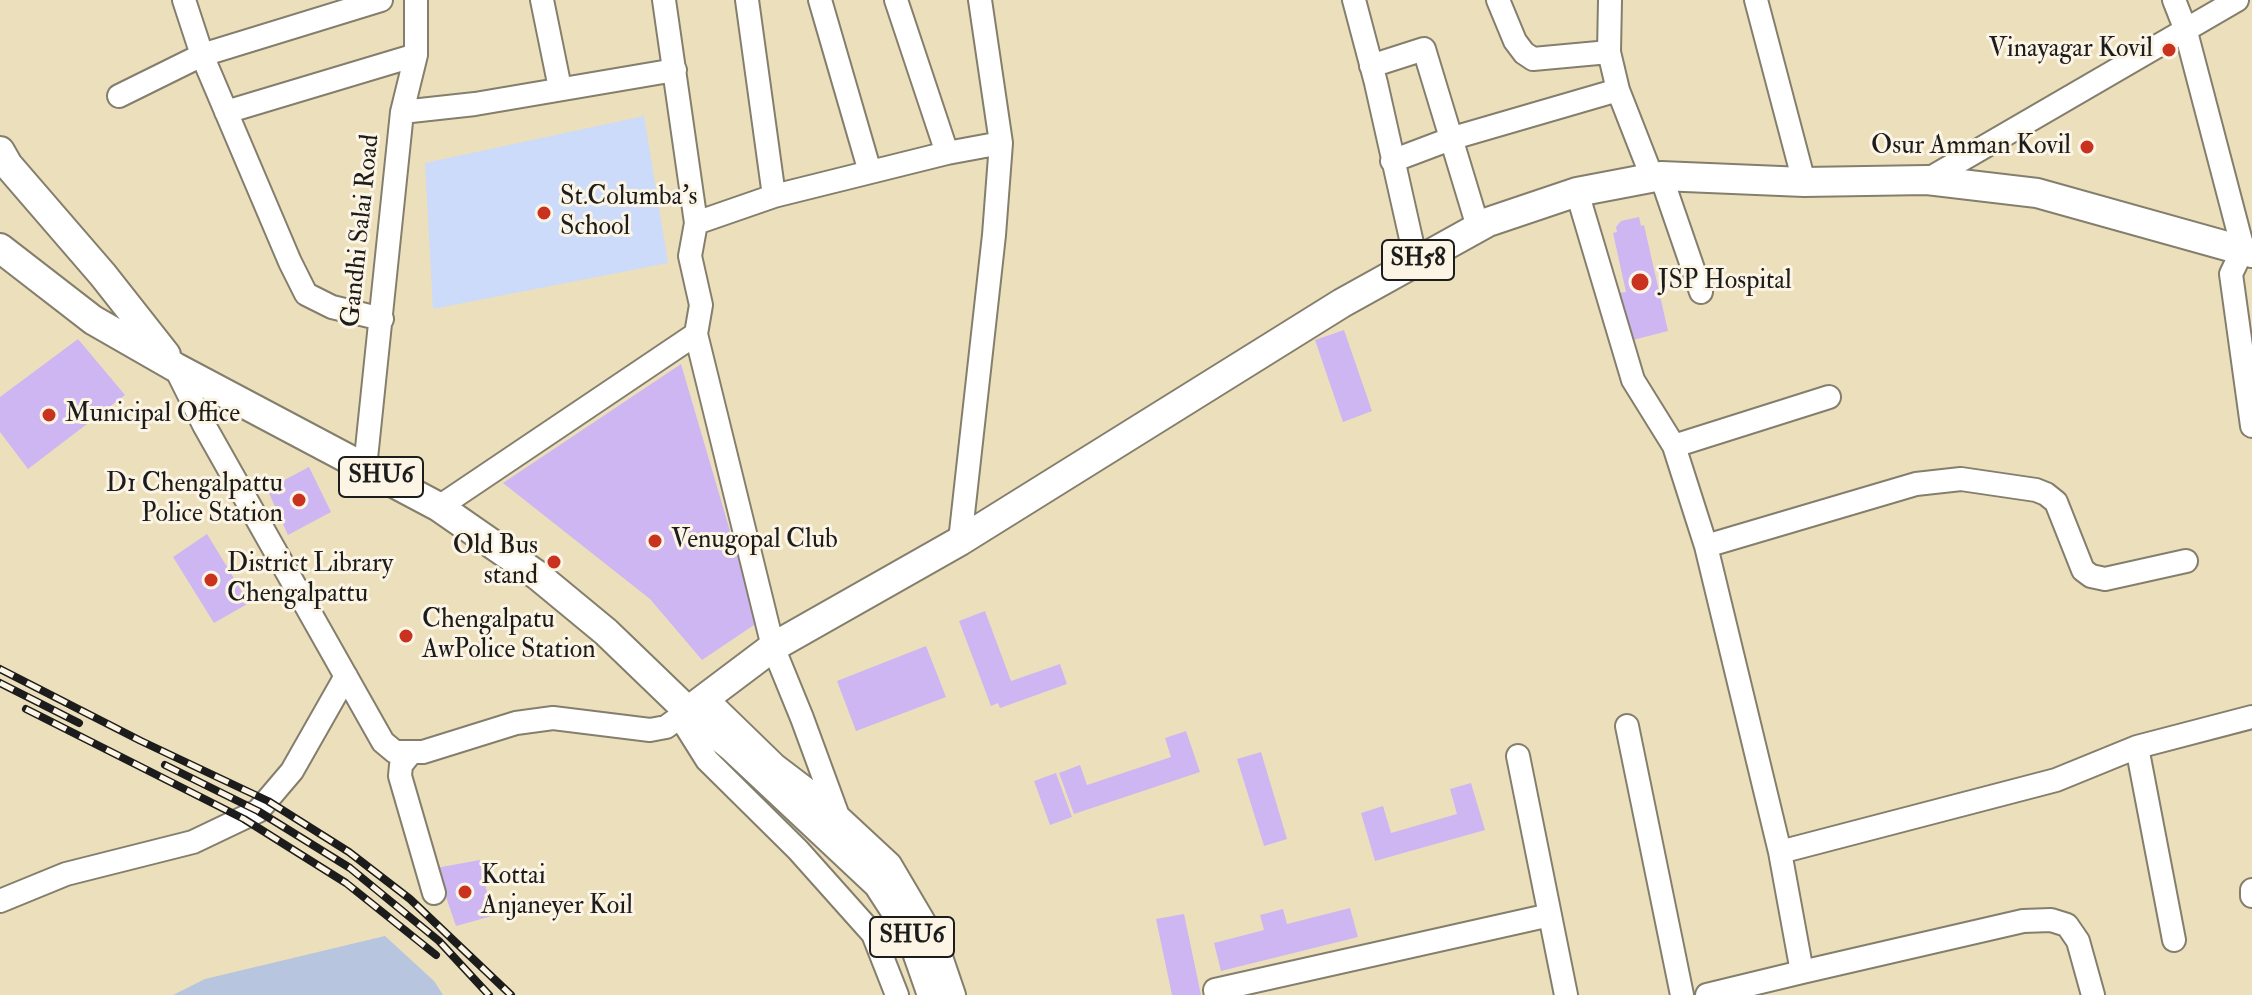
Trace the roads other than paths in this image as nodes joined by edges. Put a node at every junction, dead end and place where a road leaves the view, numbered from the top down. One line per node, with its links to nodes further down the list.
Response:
1 (184, 0): 19 (street)
2 (381, 0): 19 (street)
3 (416, 0): 20 (street, Gandhi Salai Road)
4 (542, 0): 23 (street)
5 (664, 0): 22 (street)
6 (747, 0): 38 (street)
7 (820, 0): 33 (street)
8 (896, 0): 31 (street)
9 (980, 0): 29 (street)
10 (1354, 0): 21 (street)
11 (1498, 0): 18 (street)
12 (1610, 0): 18 (street)
13 (1756, 0): 36 (street)
14 (2174, 0): 17 (street)
15 (2237, 0): 16 (street); 17 (street)
16 (2252, 5)
17 (2185, 28): 35 (street); 42 (street)
18 (1609, 52): 24 (street)
19 (202, 55): 25 (street); 26 (street)
20 (416, 55): 26 (street); 27 (street, Gandhi Salai Road)
21 (1371, 66): 28 (street); 32 (street)
22 (675, 70): 23 (street); 39 (street)
23 (560, 88): 27 (street)
24 (1618, 90): 28 (street); 34 (street)
25 (119, 96)
26 (226, 112): 45 (street)
27 (402, 112): 45 (street, Gandhi Salai Road)
28 (1453, 138): 32 (street); 40 (street)
29 (1001, 143): 31 (street); 53 (street)
30 (0, 151): 47 (main road)
31 (947, 153): 33 (street)
32 (1392, 161): 43 (street)
33 (870, 172): 38 (street)
34 (1656, 176): 36 (main road, SH58); 37 (main road, SH58); 44 (street)
35 (1927, 180): 36 (main road, SH58); 42 (main road, SH58)
36 (1804, 182)
37 (1577, 192): 40 (main road, SH58); 50 (street)
38 (774, 196): 39 (street)
39 (696, 223): 46 (street)
40 (1478, 227): 43 (main road, SH58)
41 (0, 248): 47 (main road, SHU6)
42 (2248, 251): 49 (street)
43 (1416, 261): 53 (main road, SH58)
44 (1701, 292)
45 (382, 319): 51 (street, Gandhi Salai Road)
46 (696, 334): 52 (street); 56 (street)
47 (175, 367): 51 (main road, SHU6); 57 (street)
48 (1829, 397): 50 (street)
49 (2252, 426)
50 (1674, 446): 54 (street)
51 (365, 468): 52 (main road, SHU6)
52 (439, 507): 58 (main road, SHU6)
53 (960, 541): 56 (main road, SH58)
54 (1706, 546): 55 (street); 65 (street)
55 (2186, 561)
56 (773, 647): 58 (main road, SH58); 64 (street)
57 (346, 676): 62 (street); 67 (street)
58 (691, 709): 62 (street); 64 (street); 71 (street); 72 (main road, SHU6)
59 (2252, 717): 61 (street)
60 (1627, 726): 76 (street)
61 (2137, 747): 65 (street); 69 (street)
62 (410, 754): 66 (street)
63 (1518, 756): 68 (street)
64 (838, 816): 73 (street)
65 (1780, 852): 70 (street)
66 (434, 893)
67 (0, 901)
68 (1550, 915): 74 (street); 75 (street)
69 (2174, 940)
70 (1802, 972): 77 (street); 78 (street)
71 (897, 995)
72 (932, 995)
73 (954, 995)
74 (1216, 995)
75 (1566, 995)
76 (1682, 995)
77 (1707, 995)
78 (2093, 995)

